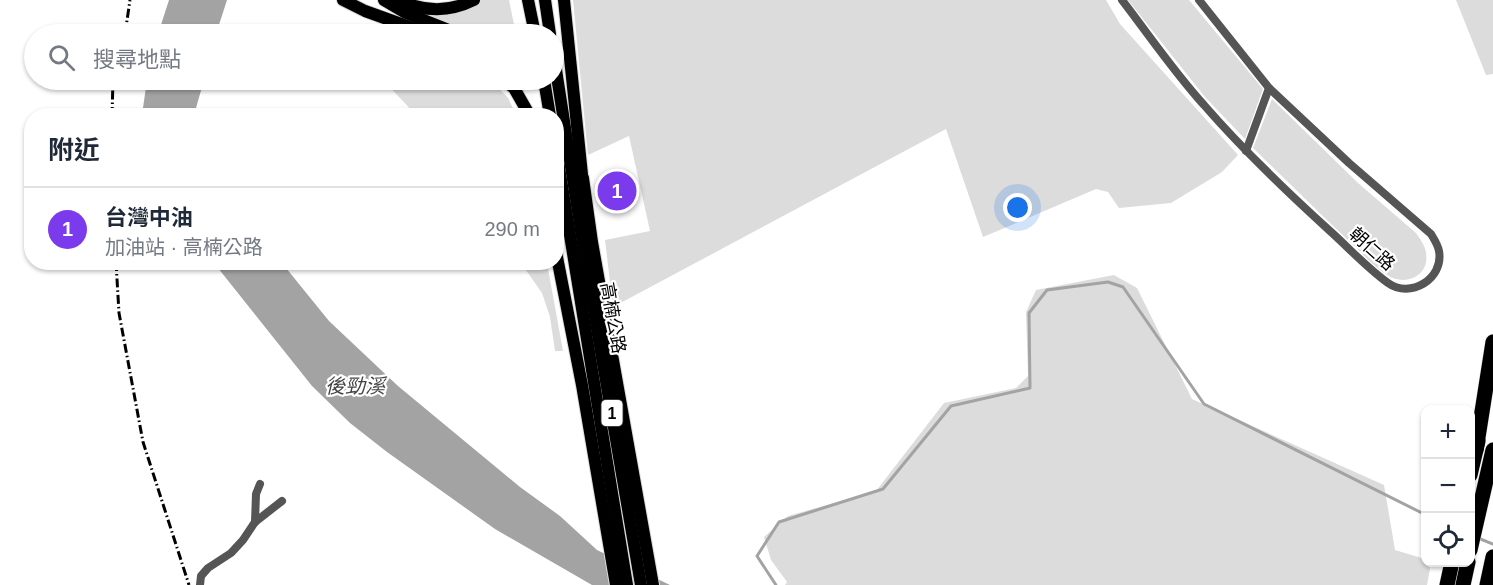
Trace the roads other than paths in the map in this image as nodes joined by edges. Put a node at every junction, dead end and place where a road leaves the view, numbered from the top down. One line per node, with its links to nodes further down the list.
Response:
1 (343, 0): 9 (main road)
2 (474, 0): 8 (main road)
3 (528, 0): 11 (main road)
4 (545, 0): 12 (main road)
5 (564, 0): 22 (main road)
6 (1122, 0): 21 (street, 朝仁路)
7 (1199, 0): 13 (street, 朝仁路)
8 (391, 1): 10 (main road)
9 (401, 24)
10 (434, 24)
11 (533, 24)
12 (549, 24)
13 (1269, 88): 21 (street); 21 (street, 朝仁路)
14 (514, 90): 17 (main road)
15 (545, 90): 18 (main road)
16 (560, 90): 19 (main road, 高楠公路 / 1)
17 (525, 108)
18 (548, 108)
19 (564, 108)
20 (564, 110): 22 (main road, 高楠公路 / 1)
21 (1246, 151)
22 (577, 178): 25 (main road, 高楠公路 / 1); 25 (main road)
23 (564, 180): 25 (main road, 高楠公路 / 1)
24 (564, 214): 25 (main road)
25 (582, 243): 41 (main road, 高楠公路 / 1); 42 (main road, 高楠公路 / 1); 43 (main road, 高楠公路 / 1)
26 (560, 270): 40 (main road, 1)
27 (1493, 342): 29 (highway)
28 (1493, 377): 29 (highway)
29 (1476, 450): 31 (highway)
30 (1493, 450): 35 (highway)
31 (1474, 459)
32 (260, 483): 34 (street)
33 (282, 501): 34 (street)
34 (255, 522): 39 (street)
35 (1475, 528)
36 (1493, 557): 46 (highway)
37 (1451, 567): 44 (highway)
38 (1467, 567): 45 (highway)
39 (200, 585)
40 (616, 585)
41 (627, 585)
42 (641, 585)
43 (653, 585)
44 (1447, 585)
45 (1462, 585)
46 (1487, 585)

